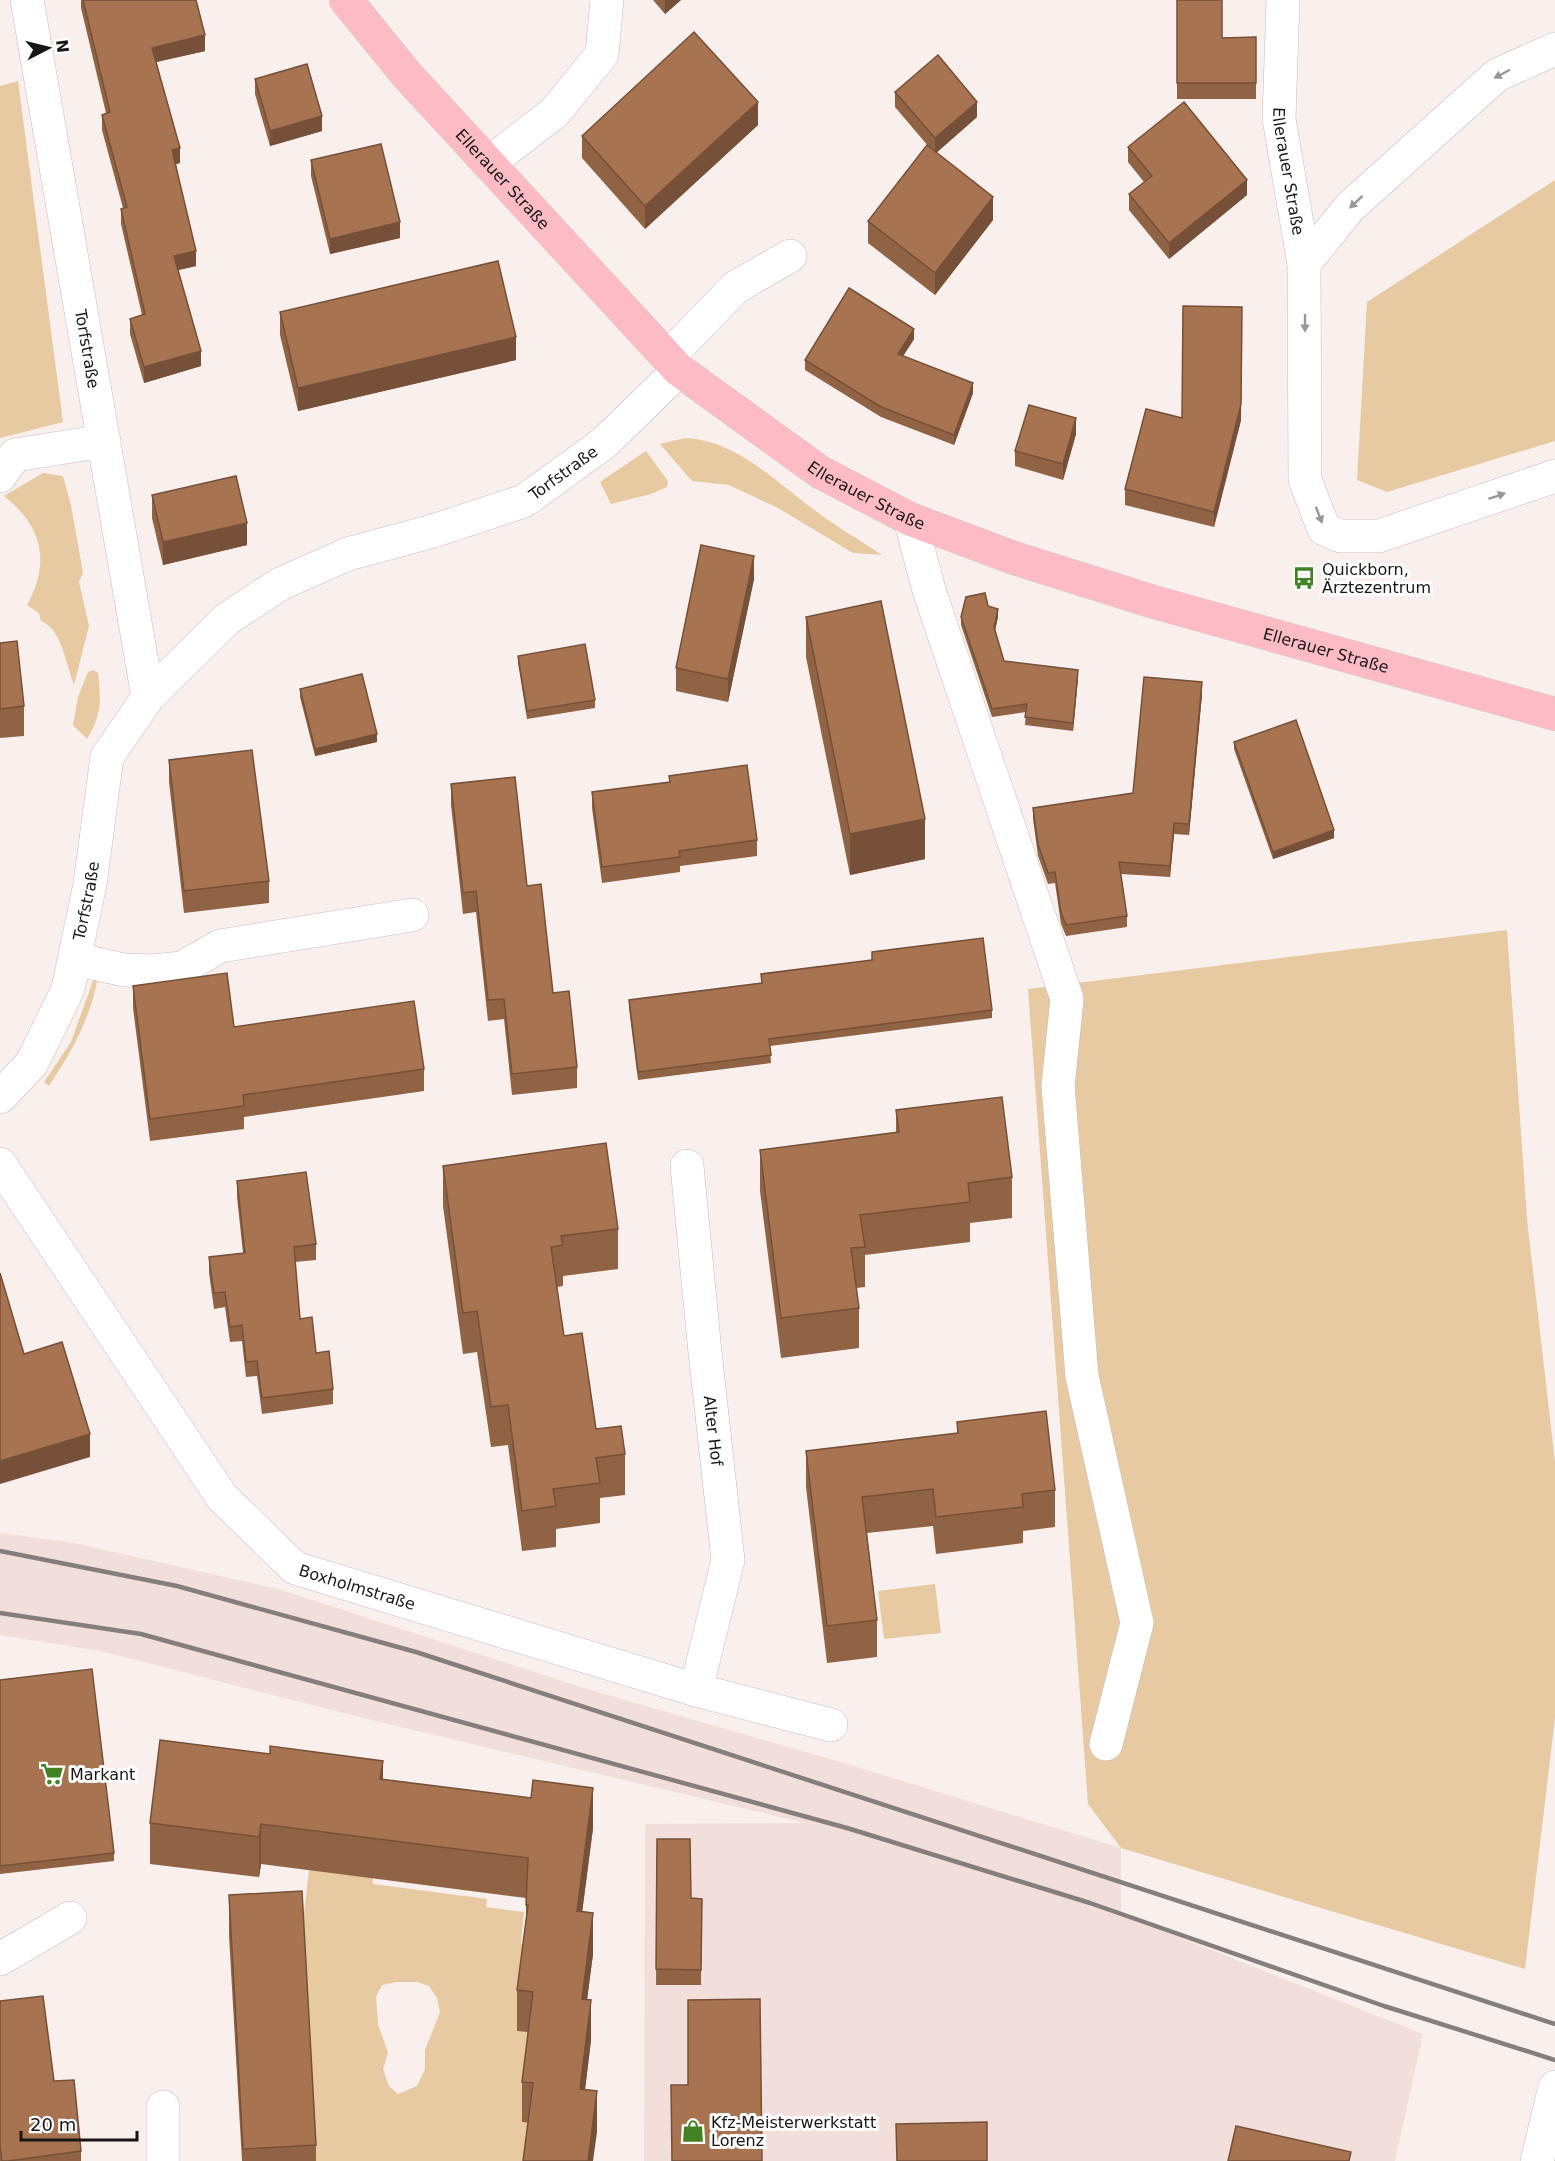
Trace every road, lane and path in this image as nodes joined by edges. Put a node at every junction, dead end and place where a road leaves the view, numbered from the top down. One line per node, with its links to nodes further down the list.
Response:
1 (27, 0): 10 (street, Torfstraße)
2 (346, 0): 6 (main road, Ellerauer Straße)
3 (607, 0): 6 (street)
4 (1283, 0): 8 (street, Ellerauer Straße)
5 (1555, 49): 8 (street, one-way to 8)
6 (488, 164): 9 (main road, Ellerauer Straße)
7 (790, 256): 9 (street, Torfstraße)
8 (1304, 264): 12 (street, Ellerauer Straße, one-way to 12)
9 (673, 363): 13 (main road, Ellerauer Straße); 14 (street, Torfstraße)
10 (104, 441): 11 (street); 14 (street, Torfstraße)
11 (0, 476)
12 (1555, 476)
13 (910, 519): 15 (main road, Ellerauer Straße); 23 (street)
14 (148, 696): 17 (street, Torfstraße)
15 (1555, 714)
16 (412, 915): 17 (street)
17 (75, 959): 18 (street, Torfstraße)
18 (0, 1097)
19 (0, 1164): 21 (street, Boxholmstraße)
20 (687, 1166): 21 (street, Alter Hof)
21 (696, 1690): 22 (street, Boxholmstraße)
22 (831, 1725)
23 (1106, 1744)
24 (70, 1917): 25 (street)
25 (0, 1959)
26 (1555, 2087): 29 (street)
27 (163, 2107): 28 (street)
28 (163, 2161)
29 (1537, 2161)

